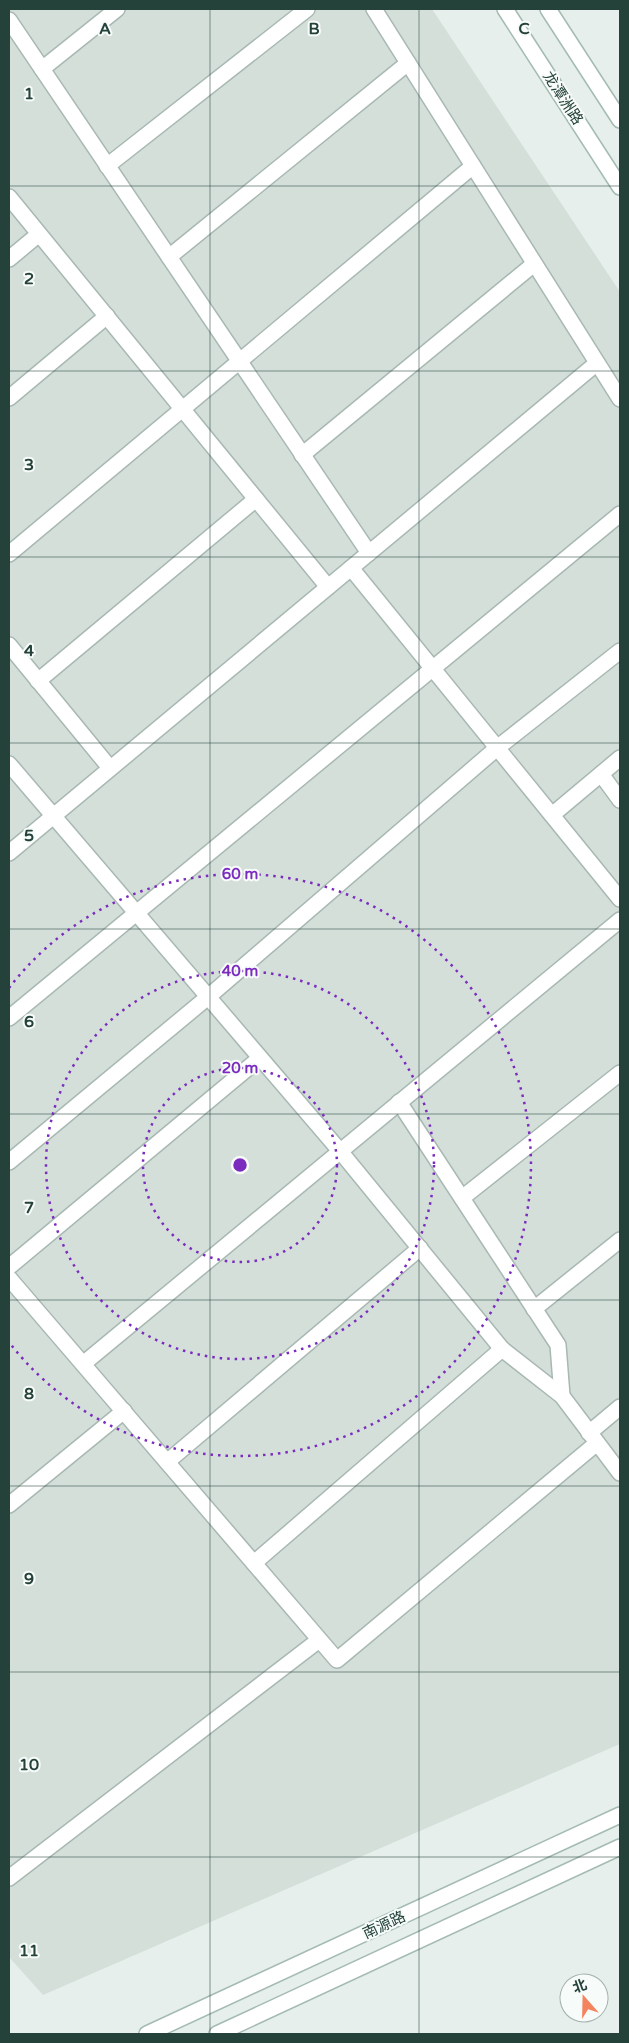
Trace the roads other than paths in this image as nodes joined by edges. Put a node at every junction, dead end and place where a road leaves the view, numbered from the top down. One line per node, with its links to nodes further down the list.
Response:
1 (117, 9): 8 (street)
2 (307, 9): 10 (street)
3 (374, 9): 7 (street)
4 (505, 9): 12 (street, 龙潭洲路)
5 (548, 9): 9 (street)
6 (9, 20): 8 (street)
7 (408, 63): 11 (street); 15 (street)
8 (42, 69): 10 (street)
9 (620, 120)
10 (107, 166): 15 (street)
11 (473, 166): 17 (street); 19 (street)
12 (620, 187)
13 (9, 197): 14 (street)
14 (39, 234): 16 (street); 18 (street)
15 (169, 257): 19 (street)
16 (9, 259)
17 (534, 264): 20 (street); 24 (street)
18 (107, 316): 21 (street); 23 (street)
19 (239, 362): 23 (street); 24 (street)
20 (597, 363): 22 (street); 27 (street)
21 (9, 398)
22 (620, 399)
23 (182, 409): 25 (street); 28 (street)
24 (302, 454): 27 (street)
25 (256, 499): 30 (street); 34 (street)
26 (620, 514): 33 (street)
27 (369, 553): 29 (street)
28 (9, 554)
29 (351, 568): 30 (street); 33 (street)
30 (328, 587): 38 (street)
31 (9, 645): 34 (street)
32 (620, 651): 35 (street)
33 (433, 669): 35 (street); 45 (street)
34 (38, 681): 38 (street)
35 (497, 748): 41 (street); 47 (street)
36 (620, 758): 39 (street)
37 (9, 764): 42 (street)
38 (110, 768): 42 (street)
39 (601, 774): 40 (street); 41 (street)
40 (620, 800)
41 (552, 815): 44 (street)
42 (52, 816): 43 (street); 45 (street)
43 (9, 853)
44 (620, 899)
45 (136, 914): 47 (street); 48 (street)
46 (620, 920): 51 (street)
47 (208, 997): 49 (street); 53 (street)
48 (9, 1018)
49 (260, 1058): 52 (street); 57 (street)
50 (620, 1074): 54 (street)
51 (399, 1102): 52 (street); 54 (street)
52 (340, 1151): 56 (street); 61 (street)
53 (9, 1162)
54 (462, 1198): 59 (street)
55 (620, 1240): 59 (street)
56 (420, 1248): 60 (street); 66 (street)
57 (9, 1267)
58 (9, 1278): 61 (street)
59 (534, 1309): 62 (street)
60 (502, 1349): 62 (street); 69 (street)
61 (83, 1364): 64 (street)
62 (562, 1396): 65 (street)
63 (620, 1407): 65 (street)
64 (124, 1411): 66 (street); 68 (street)
65 (593, 1438): 67 (street); 70 (street)
66 (167, 1462): 69 (street)
67 (620, 1473)
68 (9, 1506)
69 (254, 1563): 70 (street)
70 (319, 1640): 73 (street)
71 (620, 1816): 74 (street, 南源路)
72 (620, 1847): 75 (street, 南源路)
73 (9, 1878)
74 (147, 2034)
75 (217, 2034)

